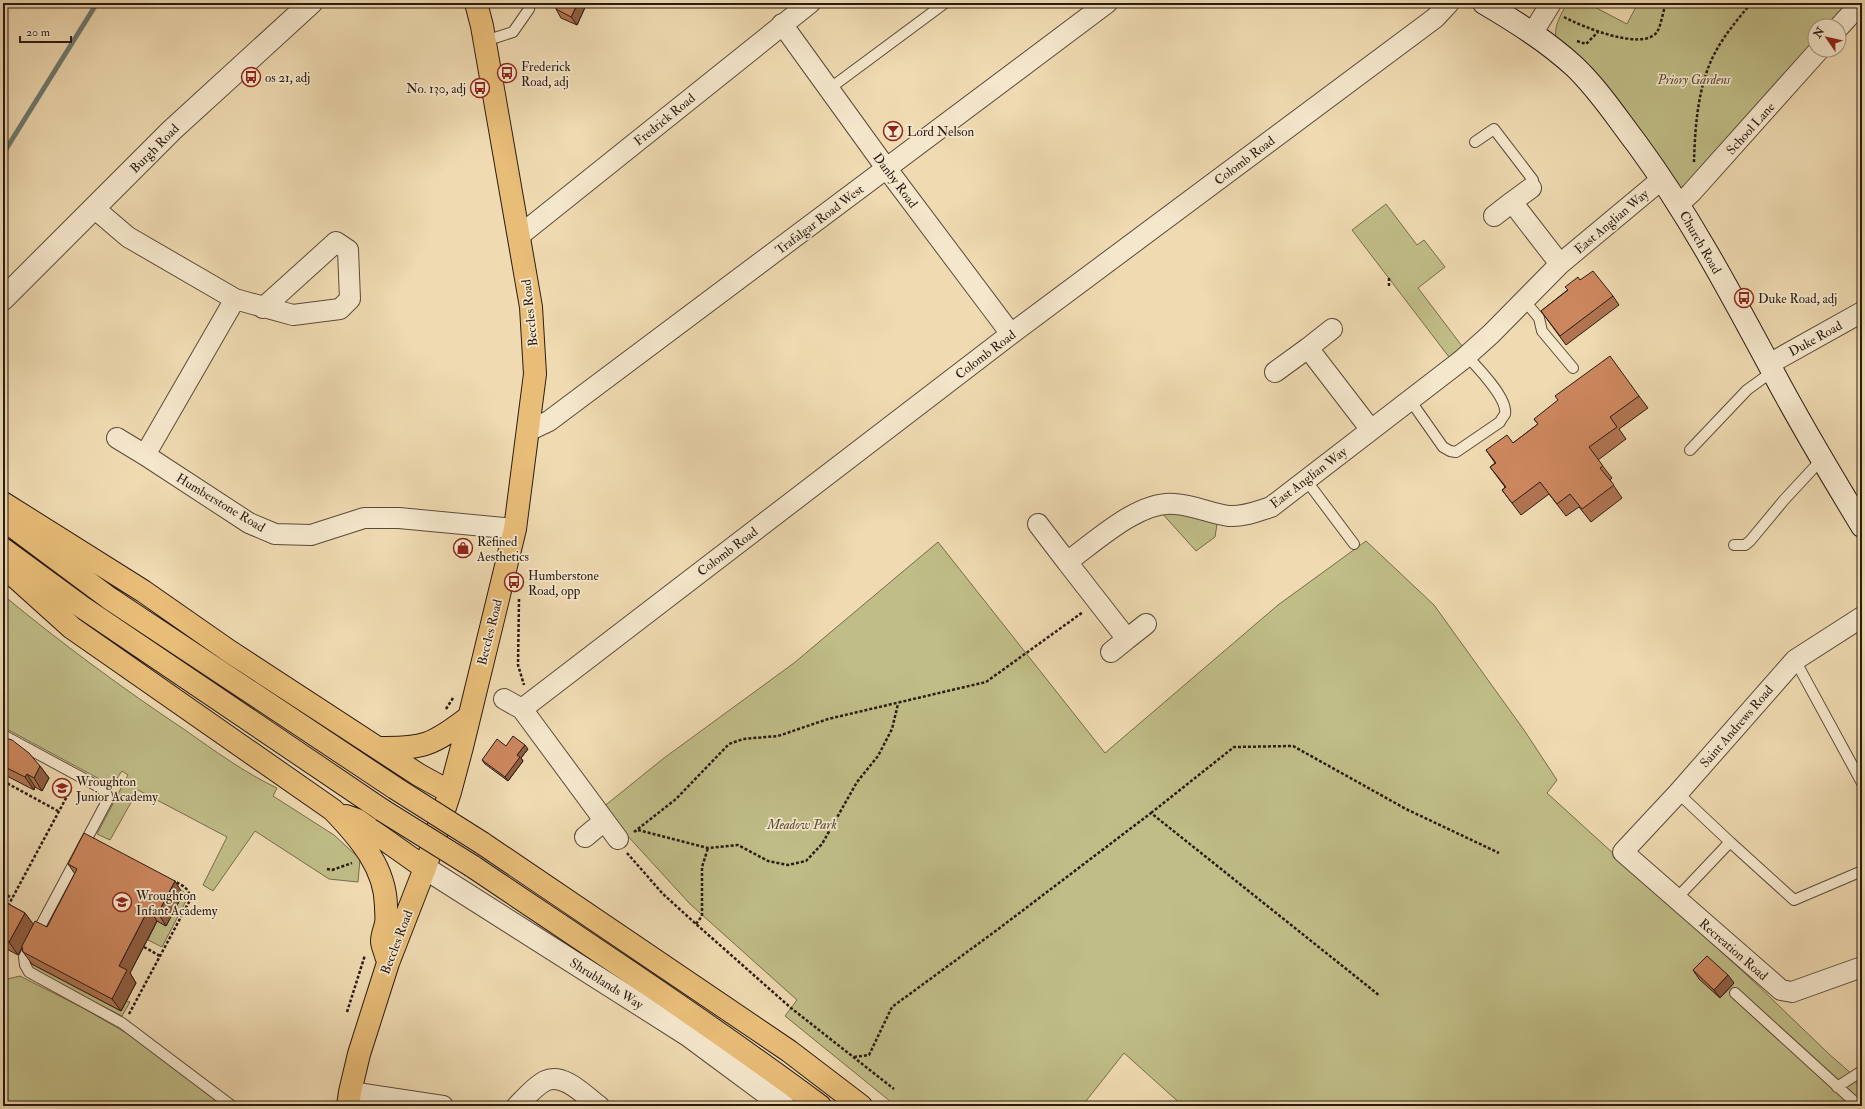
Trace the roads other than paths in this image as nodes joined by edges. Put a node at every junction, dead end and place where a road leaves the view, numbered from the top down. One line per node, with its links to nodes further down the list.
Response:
1 (311, 3): 24 (street, Burgh Road)
2 (476, 3): 14 (highway, Beccles Road)
3 (482, 3): 14 (highway, Beccles Road)
4 (530, 3): 14 (lane)
5 (810, 3): 13 (street, Fredrick Road)
6 (945, 3): 17 (lane)
7 (1107, 3): 19 (street, Trafalgar Road West)
8 (1449, 3): 34 (street, Colomb Road)
9 (1484, 3): 15 (street, Church Road)
10 (1861, 3): 12 (street)
11 (1549, 6): 15 (street)
12 (1847, 18)
13 (782, 24): 17 (street, Danby Road); 26 (street, Fredrick Road)
14 (484, 33): 26 (highway, Beccles Road)
15 (1532, 34): 20 (street, Church Road)
16 (1812, 58): 23 (street, School Lane)
17 (829, 89): 19 (street, Danby Road)
18 (1475, 142): 21 (lane)
19 (887, 168): 34 (street, Danby Road); 42 (street, Trafalgar Road West)
20 (1662, 179): 23 (street, Church Road); 27 (street, East Anglian Way)
21 (1531, 188): 22 (street)
22 (1512, 202): 25 (street); 27 (street)
23 (1679, 204): 38 (street, Church Road)
24 (94, 208): 28 (street, Burgh Road); 29 (street)
25 (1494, 216)
26 (519, 236): 42 (highway, Beccles Road)
27 (1560, 264): 30 (street, East Anglian Way)
28 (3, 299)
29 (235, 299): 31 (street); 45 (street)
30 (1524, 300): 36 (street, East Anglian Way); 37 (lane)
31 (263, 308): 31 (street)
32 (1862, 312): 38 (street, Duke Road)
33 (1332, 329): 35 (street)
34 (1011, 334): 64 (street, Colomb Road)
35 (1308, 348): 39 (street); 41 (street)
36 (1467, 356): 40 (street, East Anglian Way); 40 (lane)
37 (1573, 368)
38 (1771, 368): 44 (lane); 46 (street, Church Road)
39 (1275, 372)
40 (1410, 400): 41 (street, East Anglian Way)
41 (1371, 430): 47 (street, East Anglian Way)
42 (528, 431): 52 (highway, Beccles Road)
43 (117, 438): 45 (street, Humberstone Road)
44 (1690, 450)
45 (145, 455): 52 (street, Humberstone Road)
46 (1822, 459): 51 (street, Church Road); 54 (lane)
47 (1306, 480): 53 (lane); 56 (street, East Anglian Way)
48 (3, 503): 67 (highway)
49 (3, 518): 92 (highway, bridge)
50 (1038, 524): 56 (street)
51 (1862, 526)
52 (515, 529): 65 (highway, Beccles Road)
53 (1354, 544)
54 (1734, 545)
55 (3, 549): 91 (highway, bridge)
56 (1067, 562): 60 (street)
57 (3, 566): 71 (highway)
58 (1862, 617): 62 (street, Saint Andrews Road)
59 (1146, 624): 60 (street)
60 (1127, 639): 61 (street)
61 (1111, 652)
62 (1795, 660): 68 (lane); 70 (street, Saint Andrews Road)
63 (504, 699): 64 (street)
64 (528, 703): 72 (street)
65 (469, 717): 67 (highway); 69 (highway, Beccles Road)
66 (3, 735): 86 (lane)
67 (378, 748): 69 (highway)
68 (1862, 783)
69 (450, 792): 77 (highway, Beccles Road)
70 (1678, 793): 75 (lane); 76 (street, Saint Andrews Road)
71 (333, 810): 77 (highway); 80 (highway)
72 (604, 821): 73 (street); 74 (street)
73 (585, 837)
74 (618, 839)
75 (1730, 842): 78 (lane); 79 (lane)
76 (1623, 852): 79 (street, Recreation Road)
77 (425, 868): 80 (highway, Beccles Road); 90 (street, Shrublands Way)
78 (1862, 871)
79 (1676, 899): 81 (street, Recreation Road)
80 (388, 963): 85 (highway, Beccles Road)
81 (1862, 967)
82 (1735, 993): 84 (lane)
83 (1862, 1071): 84 (lane)
84 (1837, 1087): 93 (lane)
85 (349, 1099): 87 (street)
86 (232, 1106)
87 (443, 1106)
88 (517, 1106): 89 (street)
89 (599, 1106)
90 (784, 1106)
91 (820, 1106)
92 (861, 1106)
93 (1859, 1106)

